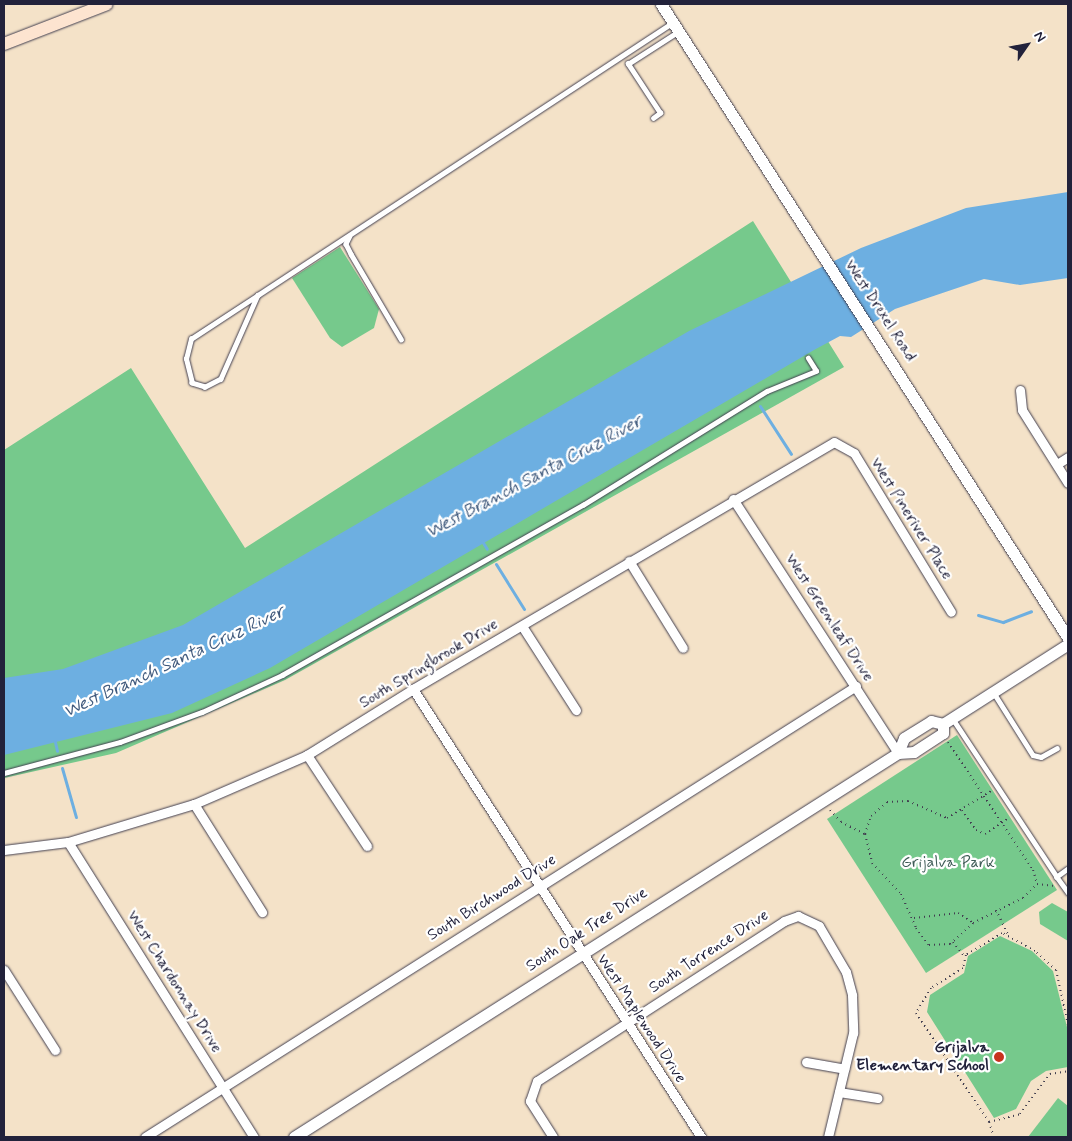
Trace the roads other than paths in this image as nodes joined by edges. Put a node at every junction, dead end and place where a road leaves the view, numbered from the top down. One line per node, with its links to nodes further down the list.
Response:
1 (107, 4): 4 (main road)
2 (662, 4): 3 (street, West Drexel Road)
3 (678, 28): 5 (lane); 6 (lane); 19 (street, West Drexel Road)
4 (4, 44)
5 (653, 118)
6 (350, 234): 7 (lane); 8 (lane)
7 (258, 295): 7 (lane)
8 (401, 339)
9 (808, 358): 30 (lane)
10 (1020, 390): 13 (street)
11 (844, 439): 15 (street, South Springbrook Drive); 17 (street, West Pineriver Place)
12 (1068, 457): 13 (street)
13 (1058, 464): 14 (street)
14 (1068, 483)
15 (733, 499): 16 (street, South Springbrook Drive); 22 (street, West Greenleaf Drive)
16 (629, 561): 18 (street, South Springbrook Drive); 21 (street)
17 (952, 612)
18 (522, 626): 23 (street, South Springbrook Drive); 25 (street)
19 (1068, 638)
20 (1068, 644): 24 (street, South Oak Tree Drive)
21 (683, 648)
22 (856, 686): 28 (street, West Greenleaf Drive); 37 (street, South Birchwood Drive)
23 (413, 689): 29 (street, South Springbrook Drive); 37 (street, West Maplewood Drive)
24 (993, 692): 26 (street, South Oak Tree Drive); 27 (lane)
25 (576, 710)
26 (948, 721): 28 (street, South Oak Tree Drive); 28 (street, South Oak Tree Drive); 36 (lane)
27 (1057, 748)
28 (898, 753): 40 (street, South Oak Tree Drive)
29 (307, 756): 31 (street, South Springbrook Drive); 33 (street)
30 (4, 773)
31 (194, 804): 32 (street, South Springbrook Drive); 39 (street)
32 (68, 842): 34 (street, South Springbrook Drive); 46 (street, West Chardonnay Drive)
33 (367, 846)
34 (4, 850)
35 (1068, 869): 36 (lane)
36 (1056, 876): 38 (lane)
37 (537, 887): 40 (street, West Maplewood Drive); 46 (street, South Birchwood Drive)
38 (1068, 892)
39 (262, 912)
40 (580, 954): 42 (street, West Maplewood Drive); 51 (street, South Oak Tree Drive)
41 (4, 970): 43 (street)
42 (627, 1023): 45 (street, South Torrence Drive); 52 (street, South Torrence Drive); 53 (street, West Maplewood Drive)
43 (55, 1050)
44 (806, 1062): 45 (street)
45 (844, 1069): 47 (street)
46 (222, 1088): 49 (street, South Birchwood Drive); 50 (street, West Chardonnay Drive)
47 (840, 1092): 48 (street); 54 (street)
48 (878, 1098)
49 (145, 1137)
50 (254, 1137)
51 (294, 1137)
52 (552, 1137)
53 (701, 1137)
54 (828, 1137)

